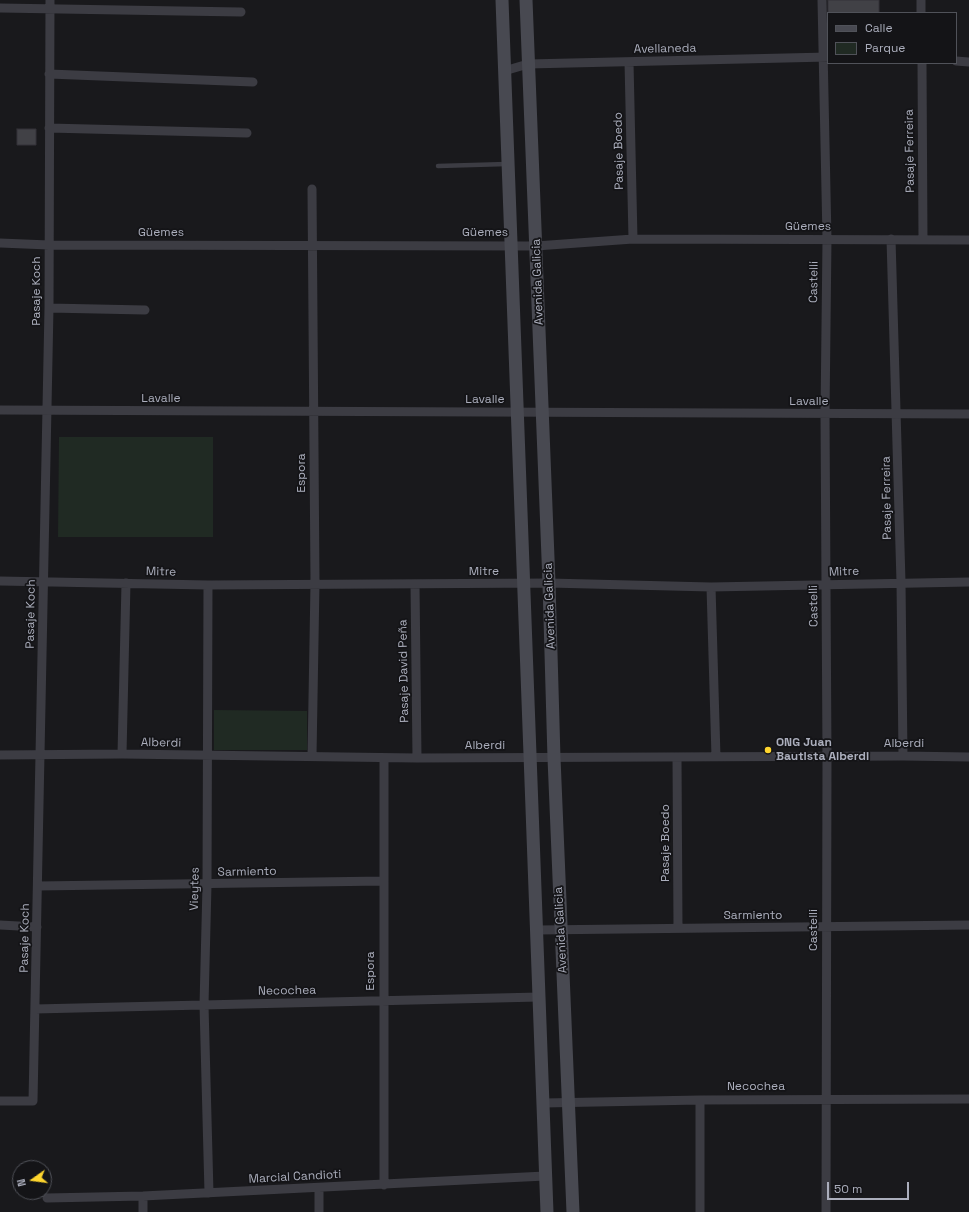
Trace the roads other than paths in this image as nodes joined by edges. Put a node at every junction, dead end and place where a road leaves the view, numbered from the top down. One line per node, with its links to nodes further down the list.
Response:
1 (502, 0): 15 (main road, Avenida Galicia)
2 (526, 0): 13 (main road, Avenida Galicia)
3 (822, 0): 9 (street, Castelli)
4 (921, 0): 8 (street)
5 (50, 4): 6 (street); 7 (street); 16 (street, Pasaje Koch)
6 (0, 8)
7 (241, 12)
8 (921, 12)
9 (825, 57): 11 (street, Avellaneda); 24 (street, Castelli)
10 (957, 61): 12 (street)
11 (629, 62): 13 (street, Avellaneda); 23 (street, Pasaje Boedo)
12 (969, 62)
13 (528, 64): 15 (street, Avellaneda); 32 (main road, Avenida Galicia)
14 (922, 64): 26 (street, Pasaje Ferreira)
15 (504, 71): 20 (main road, Avenida Galicia)
16 (49, 74): 17 (street); 18 (street, Pasaje Koch)
17 (253, 82)
18 (49, 128): 19 (street); 29 (street, Pasaje Koch)
19 (247, 133)
20 (509, 164): 21 (lane); 31 (main road, Avenida Galicia)
21 (438, 166)
22 (312, 189): 30 (street, Espora)
23 (633, 239): 24 (street, Güemes); 32 (street, Güemes)
24 (826, 239): 25 (street, Güemes); 40 (street, Castelli)
25 (891, 240): 26 (street, Güemes); 41 (street, Pasaje Ferreira)
26 (923, 240): 27 (street, Güemes)
27 (969, 240)
28 (0, 243): 29 (street, Güemes)
29 (50, 245): 30 (street, Güemes); 33 (street, Pasaje Koch)
30 (313, 245): 31 (street, Güemes); 37 (street, Espora)
31 (512, 245): 32 (street, Güemes); 38 (main road, Avenida Galicia)
32 (536, 246): 39 (main road, Avenida Galicia)
33 (49, 308): 34 (street); 36 (street, Pasaje Koch)
34 (145, 310)
35 (0, 410): 36 (street, Lavalle)
36 (47, 411): 37 (street, Lavalle); 44 (street, Pasaje Koch)
37 (314, 412): 38 (street, Lavalle); 48 (street, Espora)
38 (517, 412): 39 (street, Lavalle); 49 (main road, Avenida Galicia)
39 (543, 413): 40 (street, Lavalle); 50 (main road, Avenida Galicia)
40 (824, 414): 41 (street, Lavalle); 53 (street, Castelli)
41 (898, 414): 42 (street, Lavalle); 45 (street, Pasaje Ferreira)
42 (969, 414)
43 (0, 581): 44 (street, Mitre)
44 (44, 582): 47 (street, Mitre); 57 (street, Pasaje Koch)
45 (901, 582): 46 (street, Mitre); 53 (street, Mitre); 60 (street, Pasaje Ferreira)
46 (969, 582)
47 (126, 583): 52 (street, Mitre); 55 (street)
48 (315, 583): 51 (street, Mitre); 52 (street, Mitre); 59 (street, Espora)
49 (524, 583): 50 (street, Mitre); 51 (street, Mitre); 67 (main road, Avenida Galicia)
50 (549, 583): 54 (street, Mitre); 68 (main road, Avenida Galicia)
51 (415, 584): 66 (street, Pasaje David Peña)
52 (208, 585): 58 (street, Vieytes)
53 (826, 585): 54 (street, Mitre); 63 (street, Castelli)
54 (711, 587): 62 (street)
55 (122, 754): 57 (street, Alberdi); 58 (street, Alberdi)
56 (0, 755): 57 (street, Alberdi)
57 (41, 756): 71 (street, Pasaje Koch)
58 (208, 756): 59 (street, Alberdi); 70 (street, Vieytes)
59 (312, 756): 65 (street, Alberdi)
60 (903, 756): 63 (street, Alberdi); 64 (street, Alberdi)
61 (677, 757): 62 (street, Alberdi); 68 (street, Alberdi); 75 (street, Pasaje Boedo)
62 (716, 757): 63 (street, Alberdi)
63 (827, 757): 76 (street, Castelli)
64 (969, 757)
65 (384, 758): 66 (street, Alberdi); 69 (street, Espora)
66 (417, 758): 67 (street, Alberdi)
67 (530, 758): 68 (street, Alberdi); 77 (main road, Avenida Galicia)
68 (554, 758): 78 (main road, Avenida Galicia)
69 (384, 881): 70 (street, Sarmiento); 80 (street, Espora)
70 (207, 885): 71 (street, Sarmiento); 81 (street, Vieytes)
71 (38, 886): 74 (street, Pasaje Koch)
72 (0, 925): 74 (street)
73 (969, 925): 76 (street, Sarmiento)
74 (37, 927): 82 (street, Pasaje Koch)
75 (678, 928): 76 (street, Sarmiento); 78 (street, Sarmiento)
76 (826, 928): 83 (street, Castelli)
77 (537, 930): 78 (street, Sarmiento); 79 (main road, Avenida Galicia)
78 (561, 930): 87 (main road, Avenida Galicia)
79 (539, 997): 80 (street, Necochea); 88 (main road, Avenida Galicia)
80 (383, 1000): 81 (street, Necochea); 90 (street, Espora)
81 (204, 1005): 82 (street, Necochea); 92 (street, Vieytes)
82 (35, 1009): 86 (street, Pasaje Koch)
83 (827, 1099): 84 (street, Necochea); 85 (street, Necochea); 100 (street, Castelli)
84 (969, 1099)
85 (700, 1100): 87 (street, Necochea); 99 (street)
86 (0, 1101)
87 (568, 1102): 88 (street, Necochea); 98 (main road, Avenida Galicia)
88 (544, 1103): 89 (main road, Avenida Galicia)
89 (545, 1176): 90 (street, Marcial Candioti); 97 (main road, Avenida Galicia)
90 (384, 1185): 91 (street, Marcial Candioti)
91 (319, 1188): 92 (street, Marcial Candioti); 96 (street)
92 (209, 1193): 93 (street, Marcial Candioti)
93 (143, 1196): 94 (street, Marcial Candioti); 95 (street)
94 (52, 1198)
95 (143, 1212)
96 (319, 1212)
97 (547, 1212)
98 (573, 1212)
99 (700, 1212)
100 (826, 1212)

